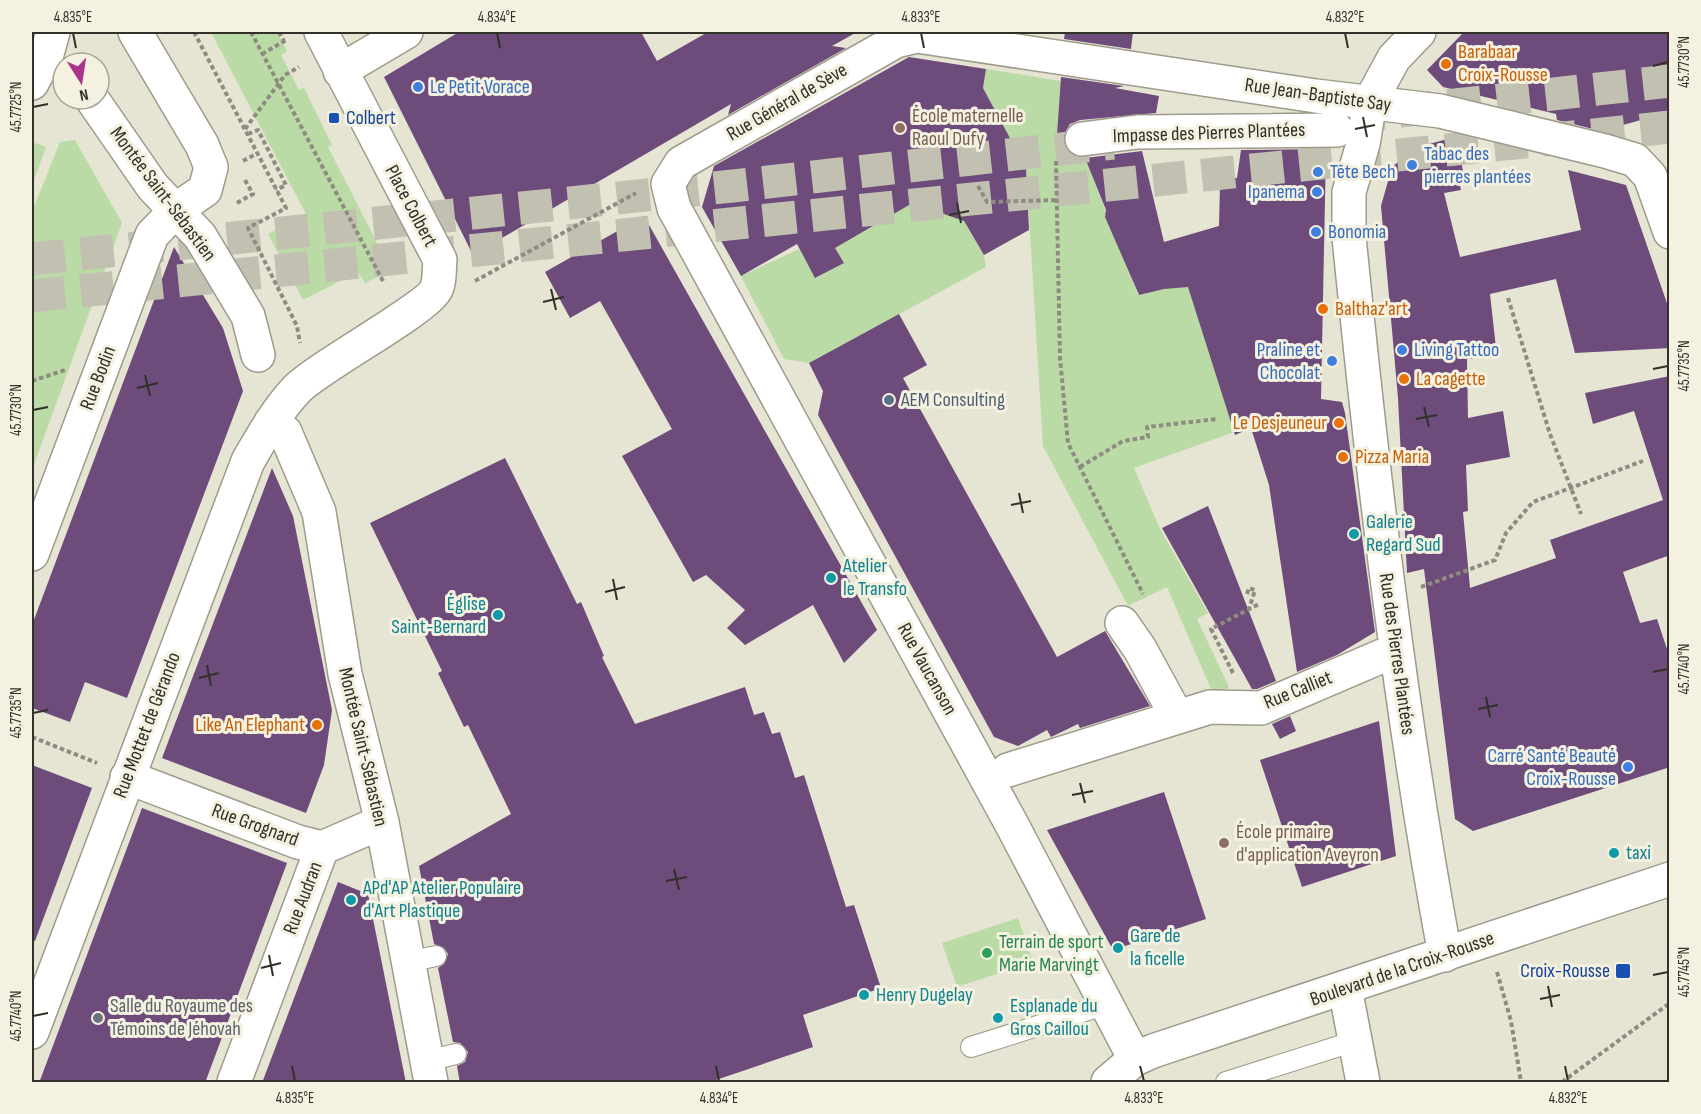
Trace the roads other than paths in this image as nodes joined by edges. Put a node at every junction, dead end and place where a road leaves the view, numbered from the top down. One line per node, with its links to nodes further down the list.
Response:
1 (135, 32): 14 (street)
2 (406, 32): 7 (street)
3 (1419, 32): 9 (street)
4 (309, 33): 7 (street, Place Colbert)
5 (916, 34): 9 (street, Rue Jean-Baptiste Say); 13 (street, Rue Général de Sève)
6 (54, 50): 8 (street)
7 (340, 71): 17 (street, Place Colbert)
8 (32, 83)
9 (1370, 102): 15 (street, Rue Jean-Baptiste Say); 27 (street, Rue des Pierres Plantées)
10 (100, 111): 14 (street, Montée Saint-Sébastien)
11 (1337, 130): 12 (street, Impasse des Pierres Plantées)
12 (1082, 139)
13 (668, 184): 29 (street, Rue Vaucanson)
14 (177, 209): 16 (street, Montée Saint-Sébastien); 18 (street, Rue Bodin)
15 (1670, 232)
16 (258, 356)
17 (272, 422): 23 (street, Rue Mottet de Gérando); 24 (street, Montée Saint-Sébastien)
18 (32, 555)
19 (1122, 623): 21 (street)
20 (1382, 656): 21 (street, Rue Calliet)
21 (1176, 715): 22 (street, Rue Calliet)
22 (1008, 770)
23 (114, 771): 25 (street, Rue Grognard); 30 (street, Rue Mottet de Gérando)
24 (382, 822): 25 (street, Rue Grognard); 34 (street, Montée Saint-Sébastien)
25 (322, 848): 35 (street, Rue Audran)
26 (1670, 879): 27 (street, Boulevard de la Croix-Rousse)
27 (1445, 955): 28 (street, Boulevard de la Croix-Rousse)
28 (1345, 988): 31 (street); 33 (street, Boulevard de la Croix-Rousse)
29 (1107, 1004): 32 (lane); 33 (street, Rue Vaucanson)
30 (32, 1032)
31 (1355, 1041): 37 (lane); 38 (street)
32 (971, 1047)
33 (1135, 1059): 36 (street)
34 (438, 1066)
35 (234, 1083)
36 (1108, 1083)
37 (1226, 1083)
38 (1363, 1083)

